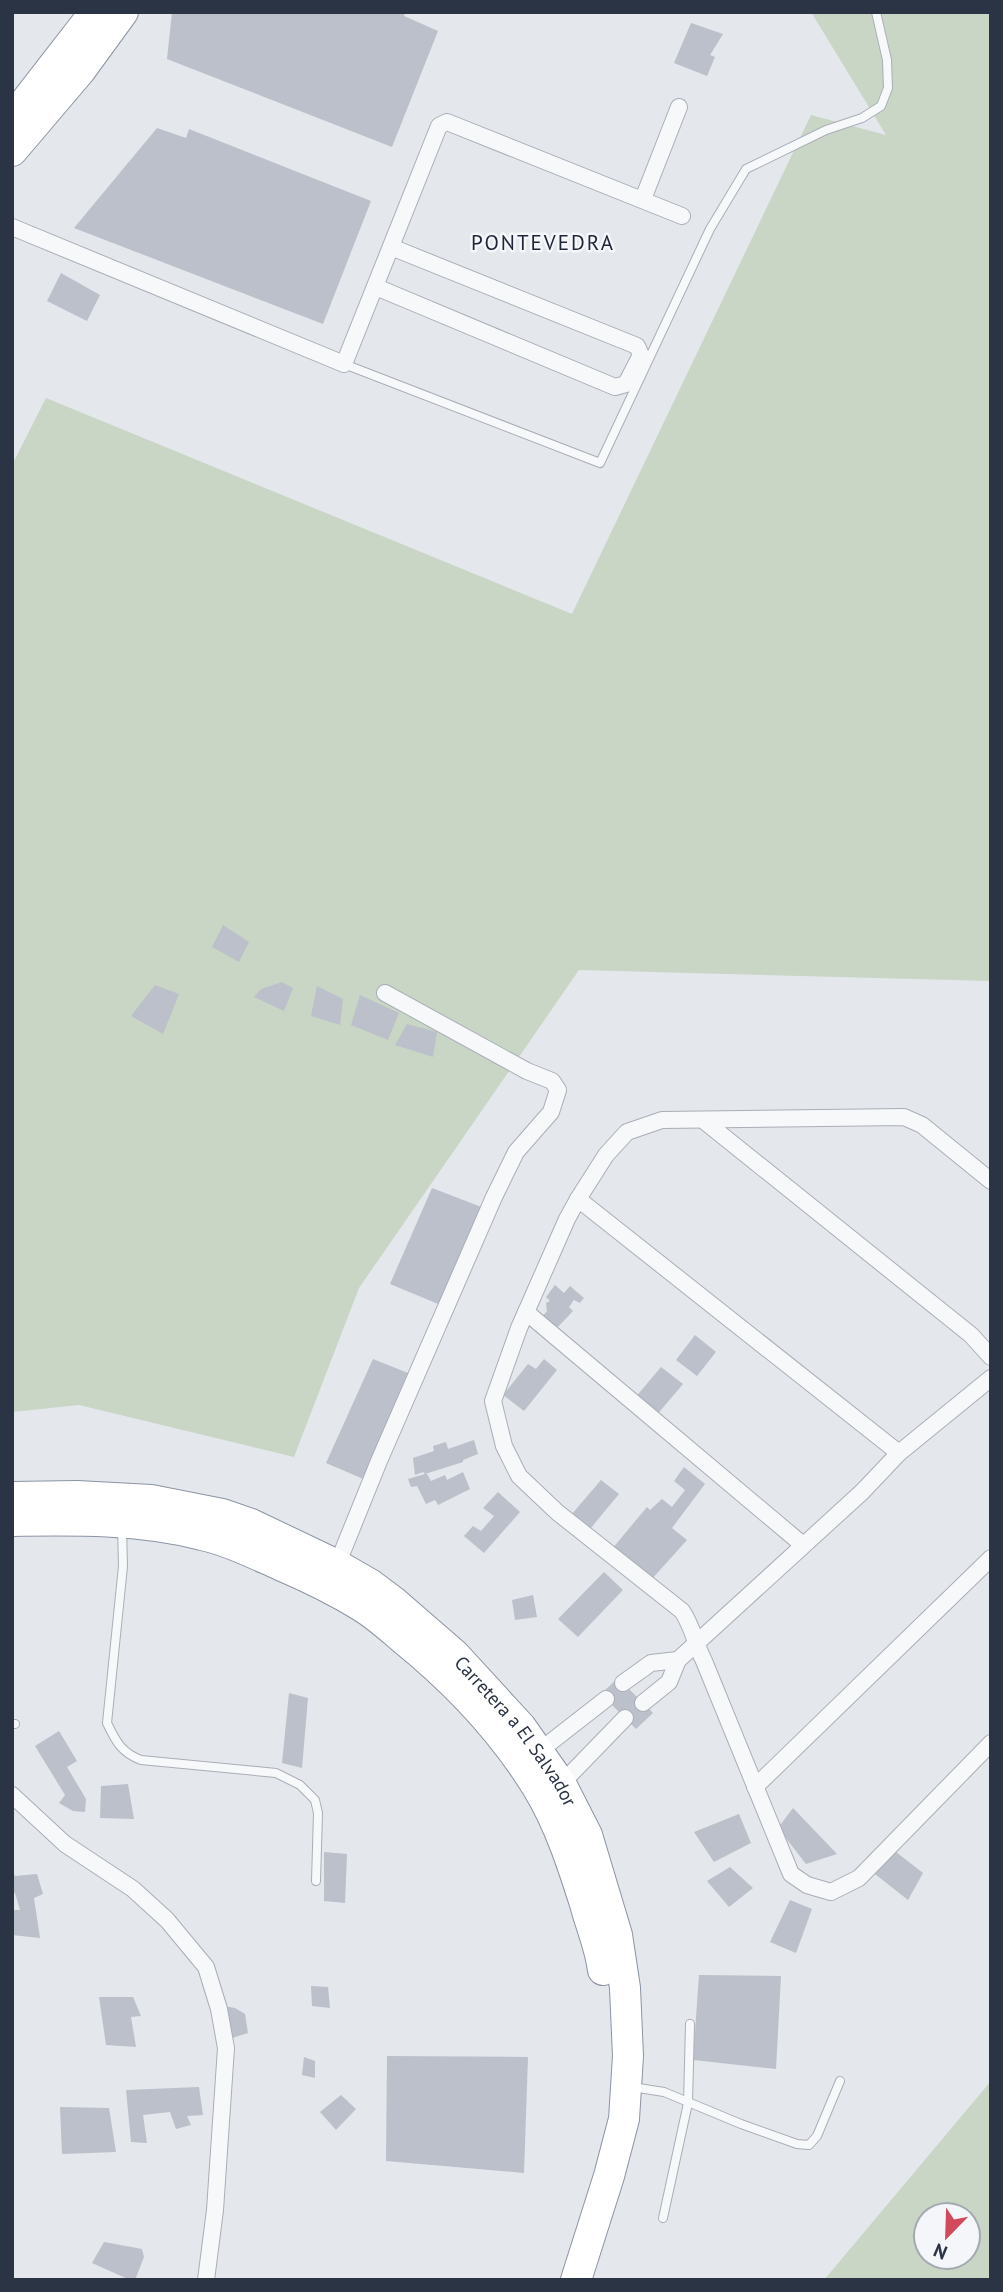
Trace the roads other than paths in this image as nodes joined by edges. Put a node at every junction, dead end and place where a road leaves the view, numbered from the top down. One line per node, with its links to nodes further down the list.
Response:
1 (95, 12): 5 (highway)
2 (123, 12): 6 (highway)
3 (876, 12): 12 (lane)
4 (680, 107): 7 (street)
5 (12, 119)
6 (12, 151)
7 (643, 199): 8 (street); 10 (street)
8 (682, 216)
9 (12, 227): 12 (street)
10 (391, 247): 11 (street); 11 (street)
11 (376, 286): 12 (street)
12 (344, 364)
13 (385, 993): 26 (street)
14 (703, 1120): 15 (street); 16 (street); 18 (street)
15 (991, 1181)
16 (578, 1199): 17 (street); 20 (street)
17 (526, 1312): 24 (street); 27 (street)
18 (991, 1357)
19 (991, 1378): 20 (street)
20 (899, 1453): 24 (street)
21 (12, 1497): 26 (highway, Carretera a El Salvador)
22 (12, 1521): 23 (highway, Carretera a El Salvador)
23 (122, 1521): 38 (lane); 45 (highway, Carretera a El Salvador)
24 (803, 1545): 27 (street)
25 (991, 1558): 36 (street)
26 (337, 1565): 34 (highway, Carretera a El Salvador)
27 (695, 1646): 28 (street); 36 (street)
28 (678, 1660): 29 (street); 31 (street)
29 (623, 1682)
30 (606, 1699): 34 (street)
31 (643, 1703)
32 (625, 1718): 35 (street)
33 (991, 1743): 36 (street)
34 (538, 1752): 35 (highway, Carretera a El Salvador)
35 (561, 1784): 41 (highway, Carretera a El Salvador)
36 (755, 1787)
37 (12, 1795): 44 (street)
38 (316, 1881)
39 (690, 2024): 42 (lane)
40 (840, 2081): 42 (lane)
41 (625, 2087): 42 (lane); 46 (highway, Carretera a El Salvador)
42 (688, 2103): 43 (lane)
43 (663, 2218)
44 (206, 2280)
45 (555, 2280)
46 (576, 2280)

